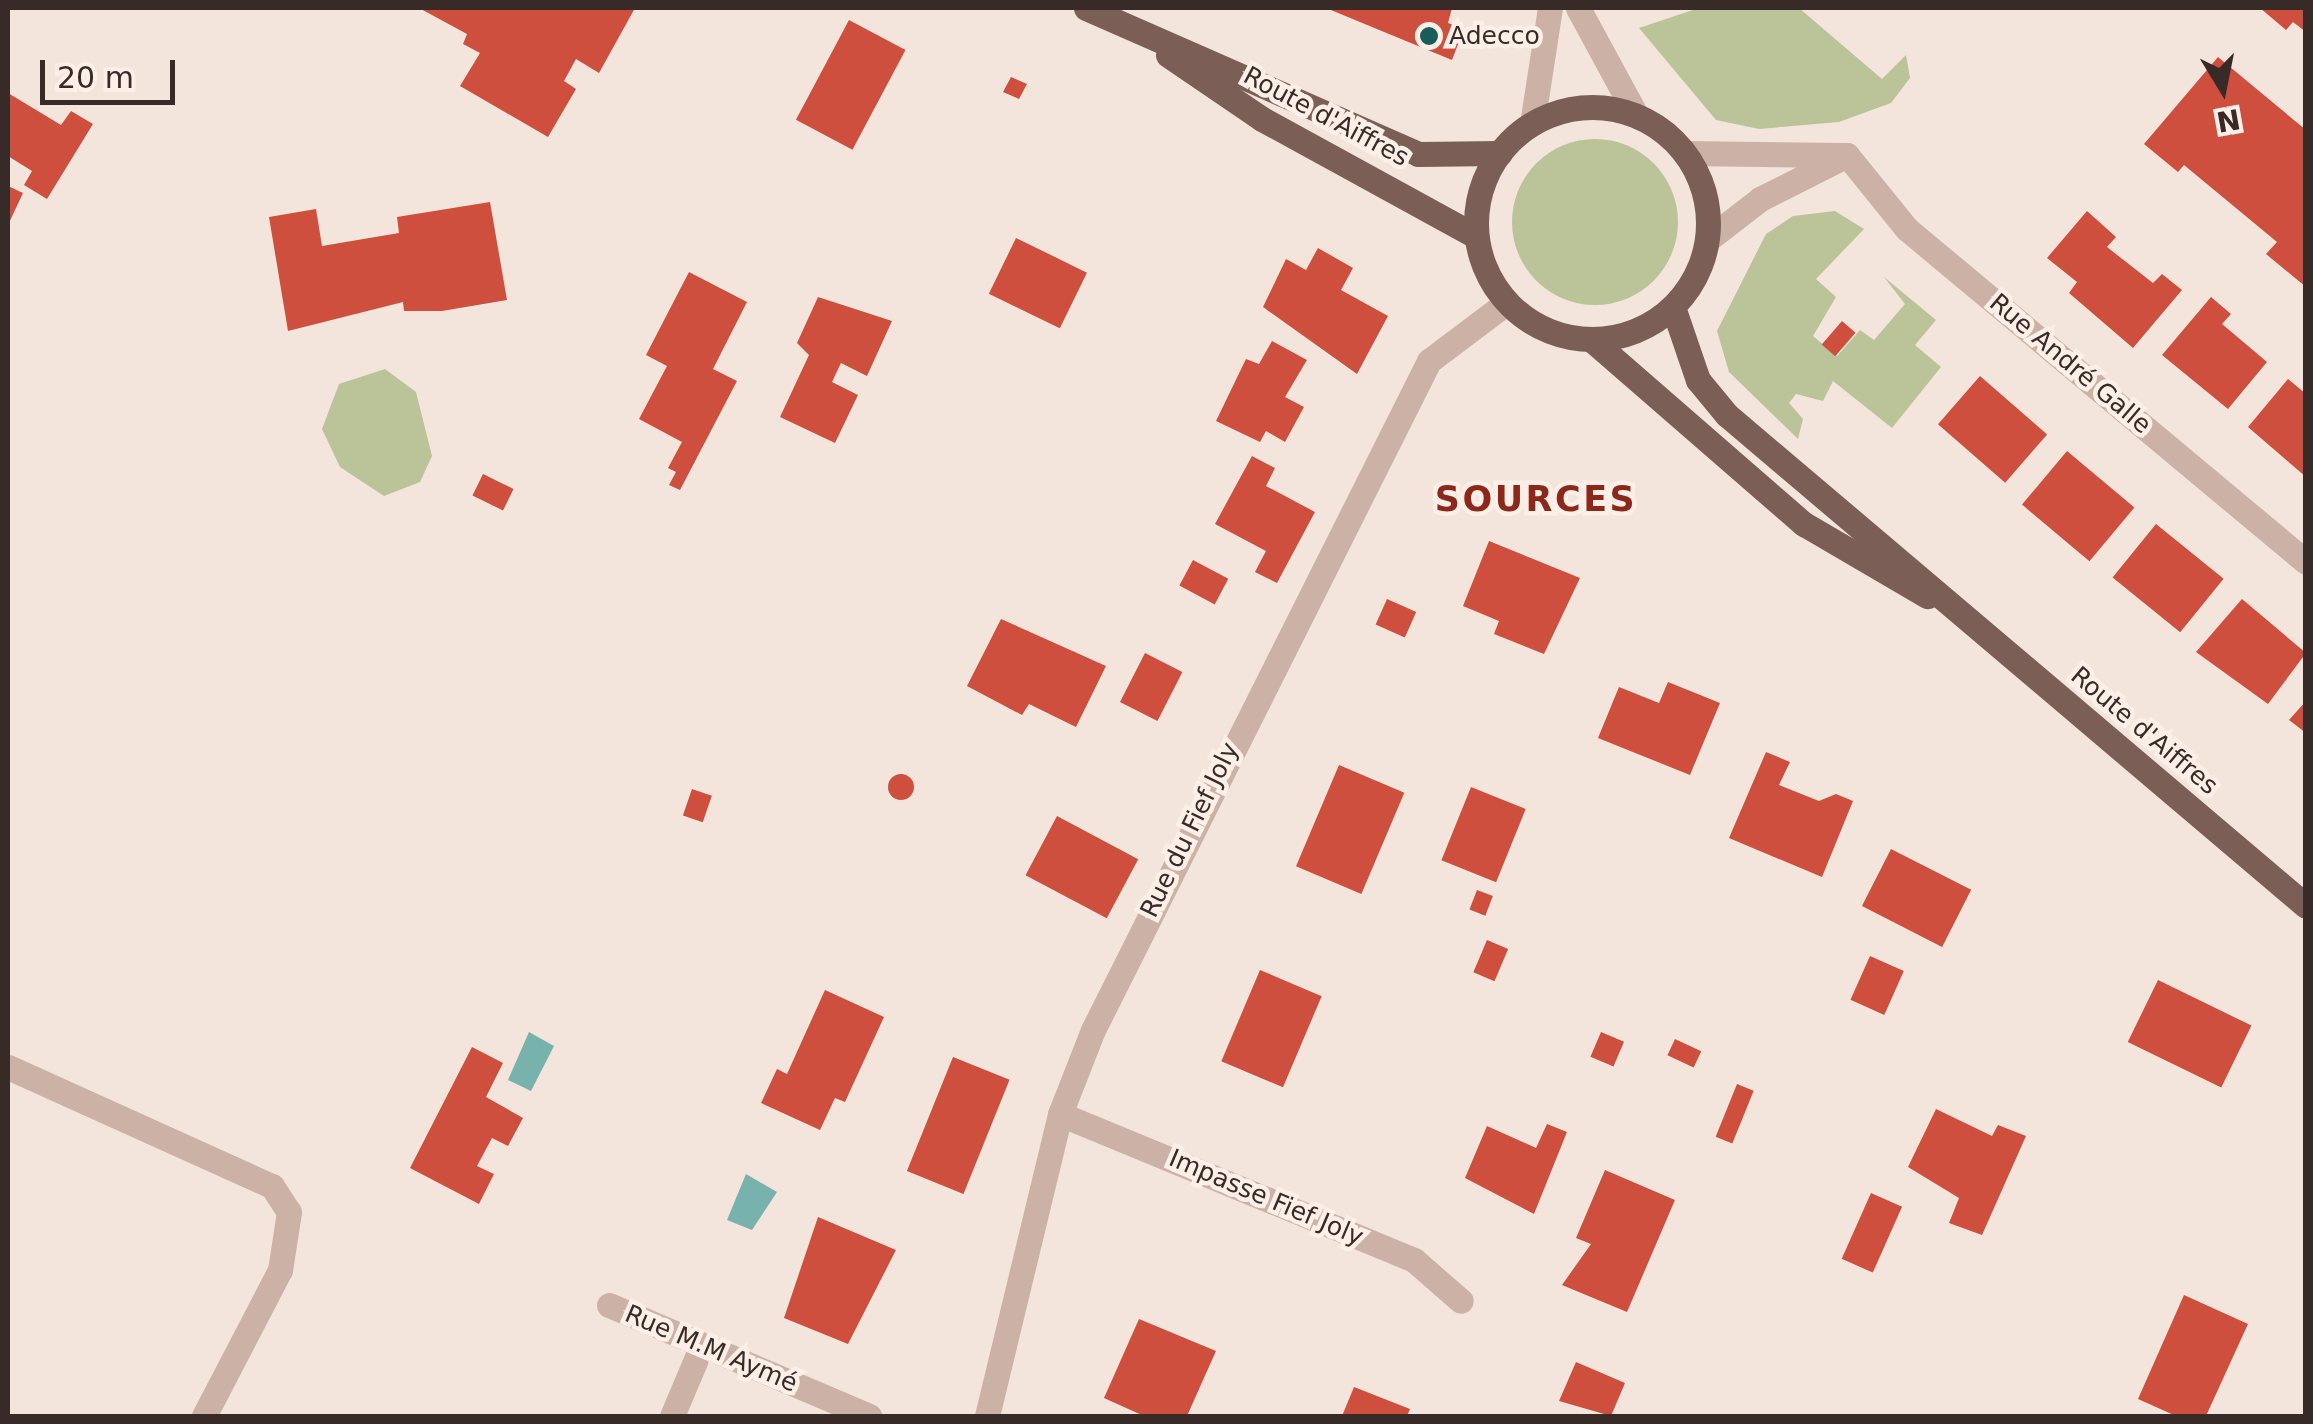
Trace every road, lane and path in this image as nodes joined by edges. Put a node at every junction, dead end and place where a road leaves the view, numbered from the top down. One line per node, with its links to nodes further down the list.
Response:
1 (1086, 8): 4 (main road, Route d'Aiffres)
2 (1550, 8): 6 (street)
3 (1578, 8): 5 (street)
4 (1152, 42): 7 (main road, Route d'Aiffres); 10 (main road, Route d'Aiffres)
5 (1636, 115): 6 (main road); 8 (main road)
6 (1532, 124): 7 (main road)
7 (1500, 153): 10 (main road)
8 (1685, 153): 9 (street); 11 (main road)
9 (1848, 155): 11 (street); 15 (street, Rue André Galle)
10 (1476, 236): 12 (main road)
11 (1707, 240): 13 (main road)
12 (1506, 303): 14 (main road); 19 (street, Rue du Fief Joly)
13 (1672, 307): 14 (main road); 16 (main road, Route d'Aiffres)
14 (1592, 340): 16 (main road, Route d'Aiffres)
15 (2306, 562)
16 (1944, 604): 17 (main road, Route d'Aiffres)
17 (2306, 906)
18 (8, 1067): 23 (street)
19 (1060, 1114): 20 (street, Impasse Fief Joly); 26 (street, Rue du Fief Joly)
20 (1461, 1301)
21 (609, 1305): 22 (street, Rue M.M Aymé)
22 (702, 1345): 24 (street); 25 (street, Rue M.M Aymé)
23 (204, 1416)
24 (672, 1416)
25 (869, 1416)
26 (986, 1416)

